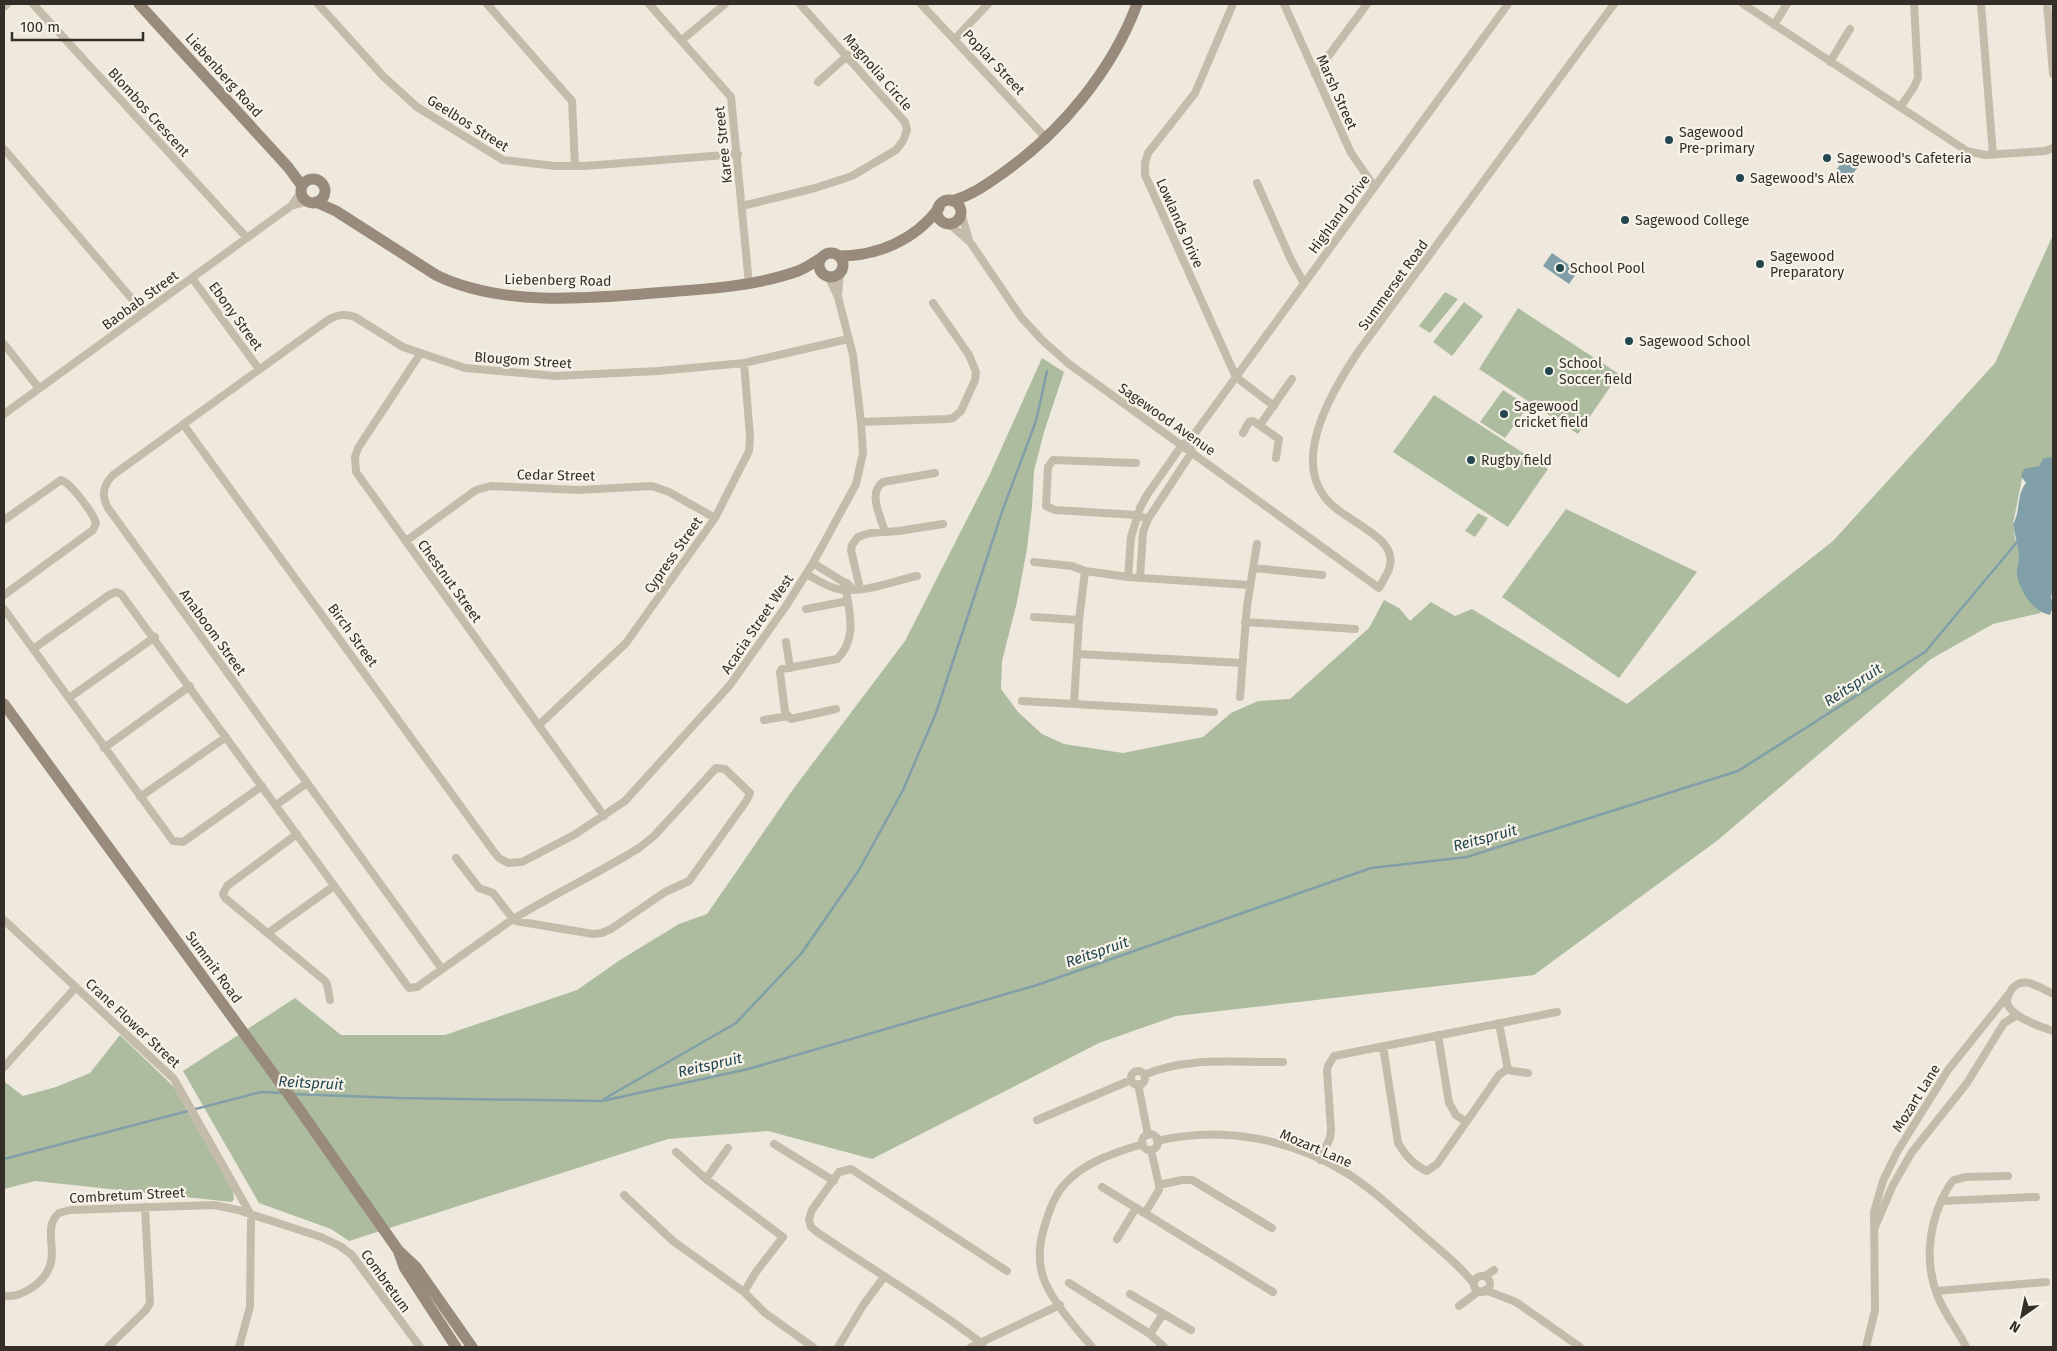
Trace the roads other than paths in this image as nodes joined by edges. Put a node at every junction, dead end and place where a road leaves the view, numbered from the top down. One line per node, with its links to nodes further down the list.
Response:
1 (7, 4): 22 (street)
2 (33, 4): 53 (street, Blombos Crescent)
3 (318, 4): 38 (street, Geelbos Street)
4 (487, 4): 38 (street)
5 (649, 4): 26 (street, Karee Street)
6 (725, 4): 26 (street)
7 (800, 4): 27 (street, Magnolia Circle)
8 (921, 4): 25 (street, Poplar Street)
9 (988, 4): 25 (street)
10 (1137, 4): 33 (street)
11 (1233, 4): 71 (street, Lowlands Drive)
12 (1284, 4): 29 (street, Marsh Street)
13 (1367, 4): 29 (street)
14 (1508, 4): 42 (street, Highland Drive)
15 (1614, 4): 108 (street, Summerset Road)
16 (1744, 4): 23 (street)
17 (1787, 4): 23 (street)
18 (1914, 4): 32 (street)
19 (1981, 4): 37 (street)
20 (2047, 4): 30 (street)
21 (145, 5): 39 (street, Liebenberg Road)
22 (4, 7)
23 (1774, 25): 28 (street)
24 (1850, 29): 28 (street)
25 (955, 39): 33 (street, Poplar Street)
26 (682, 40): 36 (street, Karee Street)
27 (848, 55): 31 (street); 47 (street, Magnolia Circle)
28 (1830, 62): 32 (street)
29 (1315, 74): 42 (street, Marsh Street)
30 (2053, 74)
31 (818, 82)
32 (1901, 106): 37 (street)
33 (1047, 138): 43 (street)
34 (2053, 148): 37 (street)
35 (4, 149): 65 (street)
36 (738, 154): 38 (street, Geelbos Street); 47 (street, Karee Street)
37 (1993, 155)
38 (575, 166)
39 (288, 167): 40 (street, Liebenberg Road); 45 (street, Liebenberg Road)
40 (313, 179): 44 (street, Liebenberg Road); 45 (street)
41 (1257, 183): 61 (street)
42 (1374, 186): 61 (street, Highland Drive)
43 (976, 191): 46 (street); 50 (street)
44 (324, 193): 45 (street); 49 (street, Liebenberg Road)
45 (307, 195): 49 (street, Liebenberg Road); 53 (street, Baobab Street)
46 (952, 201): 48 (street); 50 (street)
47 (742, 206): 62 (street, Karee Street)
48 (938, 208): 51 (street); 52 (street)
49 (336, 211): 62 (street, Liebenberg Road)
50 (961, 212): 51 (street); 54 (street, Sagewood Avenue)
51 (947, 223): 52 (street); 54 (street, Sagewood Avenue)
52 (920, 229): 56 (street)
53 (247, 238): 60 (street, Baobab Street)
54 (970, 242): 81 (street, Sagewood Avenue)
55 (839, 256): 56 (street); 57 (street); 59 (street)
56 (859, 256): 59 (street)
57 (821, 258): 58 (street, Liebenberg Road); 59 (street)
58 (799, 271): 59 (street, Liebenberg Road); 62 (street, Liebenberg Road)
59 (834, 273): 63 (street, Acacia Street West); 63 (street, Acacia Street West)
60 (192, 278): 65 (street, Baobab Street); 70 (street, Ebony Street)
61 (1304, 283): 71 (street, Highland Drive)
62 (749, 284)
63 (838, 297): 66 (street, Acacia Street West)
64 (933, 303): 76 (street)
65 (144, 313): 73 (street, Baobab Street)
66 (848, 339): 69 (street, Blougom Street); 76 (street, Acacia Street West)
67 (4, 344): 73 (street)
68 (420, 354): 69 (street, Blougom Street); 70 (street, Blougom Street); 93 (street, Chestnut Street)
69 (744, 363): 88 (street, Cypress Street)
70 (259, 369): 77 (street, Blougom Street)
71 (1236, 377): 74 (street); 80 (street, Highland Drive)
72 (1292, 379): 74 (street)
73 (38, 387): 75 (street, Baobab Street)
74 (1274, 406): 78 (street)
75 (4, 414)
76 (861, 422): 96 (street, Acacia Street West)
77 (183, 424): 86 (street, Blougom Street); 143 (street, Birch Street)
78 (1260, 426): 79 (street); 83 (street)
79 (1243, 433)
80 (1190, 440): 81 (street, Highland Drive); 82 (street)
81 (1182, 444): 82 (street, Sagewood Avenue); 87 (street)
82 (1192, 452): 89 (street); 108 (street, Sagewood Avenue)
83 (1276, 458)
84 (1136, 463): 87 (street)
85 (935, 473): 92 (street)
86 (108, 508): 136 (street, Anaboom Street)
87 (1137, 515): 89 (street); 103 (street)
88 (715, 518): 93 (street, Cedar Street); 133 (street, Cypress Street)
89 (1148, 519): 104 (street)
90 (4, 520): 109 (street)
91 (943, 524): 92 (street)
92 (885, 532): 107 (street)
93 (406, 540): 133 (street, Chestnut Street)
94 (1257, 544): 97 (street)
95 (1034, 562): 99 (street)
96 (812, 564): 98 (street); 100 (street, Acacia Street West)
97 (1254, 568): 101 (street); 106 (street)
98 (824, 569): 105 (street); 107 (street)
99 (1085, 571): 103 (street); 114 (street)
100 (806, 574): 105 (street); 140 (street, Acacia Street West)
101 (1322, 575)
102 (917, 576): 107 (street)
103 (1128, 577): 104 (street)
104 (1140, 578): 106 (street)
105 (818, 580): 107 (street)
106 (1250, 585): 115 (street)
107 (852, 588): 110 (street)
108 (1379, 588)
109 (4, 595)
110 (848, 601): 112 (street); 122 (street)
111 (4, 609): 119 (street)
112 (806, 610)
113 (1034, 617): 114 (street)
114 (1080, 620): 120 (street)
115 (1245, 622): 116 (street); 121 (street)
116 (1355, 629)
117 (155, 637): 119 (street); 123 (street); 125 (street)
118 (786, 642): 122 (street)
119 (33, 649): 125 (street)
120 (1078, 654): 121 (street); 127 (street)
121 (1242, 663): 124 (street)
122 (790, 668): 131 (street)
123 (190, 686): 134 (street); 135 (street)
124 (1240, 697)
125 (69, 698): 135 (street)
126 (1022, 701): 127 (street)
127 (1074, 703): 130 (street)
128 (4, 704): 191 (street, Summit Road)
129 (836, 709): 131 (street)
130 (1214, 712)
131 (788, 716): 132 (street)
132 (764, 720)
133 (540, 725): 140 (street, Chestnut Street)
134 (226, 737): 137 (street); 138 (street)
135 (104, 748): 138 (street)
136 (307, 783): 139 (street); 148 (street, Anaboom Street)
137 (262, 786): 138 (street); 139 (street)
138 (140, 797)
139 (276, 805): 141 (street)
140 (604, 816): 143 (street, Acacia Street West)
141 (297, 834): 144 (street); 147 (street)
142 (456, 858): 145 (street)
143 (503, 860)
144 (334, 886): 147 (street); 148 (street)
145 (514, 919): 145 (street); 148 (street)
146 (4, 920): 149 (street, Crane Flower Street)
147 (268, 934): 152 (street)
148 (442, 969)
149 (76, 988): 160 (street); 187 (street, Crane Flower Street)
150 (2053, 994): 151 (street, Mozart Lane)
151 (2008, 996): 154 (street); 188 (street, Mozart Lane)
152 (330, 1000)
153 (1557, 1012): 155 (street)
154 (2017, 1014): 156 (street); 188 (street, Mozart Lane)
155 (1499, 1024): 157 (street); 161 (street)
156 (2053, 1031)
157 (1438, 1035): 158 (street); 167 (street)
158 (1383, 1046): 167 (street); 175 (street)
159 (1283, 1062): 163 (street)
160 (4, 1067)
161 (1508, 1070): 162 (street); 167 (street)
162 (1528, 1073)
163 (1144, 1075): 164 (street); 165 (street)
164 (1131, 1080): 165 (street); 166 (street)
165 (1138, 1084): 168 (street)
166 (1037, 1120)
167 (1466, 1122)
168 (1148, 1135): 169 (street); 171 (street)
169 (1157, 1141): 173 (street); 175 (street, Mozart Lane)
170 (774, 1144): 178 (street)
171 (1143, 1144): 173 (street); 203 (street)
172 (728, 1148): 177 (street)
173 (1151, 1150): 179 (street)
174 (676, 1152): 177 (street)
175 (1320, 1160): 197 (street, Mozart Lane)
176 (2008, 1176): 183 (street)
177 (706, 1179): 199 (street)
178 (834, 1181): 192 (street); 194 (street)
179 (1159, 1185): 186 (street); 189 (street)
180 (1102, 1187): 185 (street)
181 (624, 1195): 199 (street)
182 (2036, 1197): 183 (street)
183 (1942, 1200): 198 (street)
184 (145, 1207): 187 (street, Combretum Street); 202 (street, Combretum Street); 210 (street)
185 (1136, 1208): 186 (street); 190 (street)
186 (1145, 1213): 200 (street)
187 (251, 1215): 208 (street, Combretum); 211 (street)
188 (1875, 1227): 222 (street, Mozart Lane)
189 (1272, 1228)
190 (1117, 1239)
191 (398, 1250): 214 (street, Summit Road); 215 (street, Summit Road)
192 (1007, 1271)
193 (1494, 1271): 197 (street)
194 (884, 1278): 209 (street); 217 (street)
195 (2046, 1282): 198 (street)
196 (1069, 1283): 207 (street)
197 (1482, 1284): 204 (street); 221 (street)
198 (1936, 1291): 223 (street)
199 (744, 1292): 216 (street)
200 (1273, 1292)
201 (1130, 1294): 205 (street)
202 (4, 1296)
203 (1060, 1305): 209 (street); 219 (street)
204 (1459, 1306)
205 (1163, 1314): 206 (street); 207 (street)
206 (1191, 1330)
207 (1150, 1334): 220 (street)
208 (412, 1338): 212 (street, Combretum); 213 (street, Combretum)
209 (982, 1345): 218 (street)
210 (108, 1347)
211 (239, 1347)
212 (415, 1347)
213 (420, 1347)
214 (456, 1347)
215 (472, 1347)
216 (813, 1347)
217 (838, 1347)
218 (971, 1347)
219 (1092, 1347)
220 (1164, 1347)
221 (1580, 1347)
222 (1866, 1347)
223 (1966, 1347)

